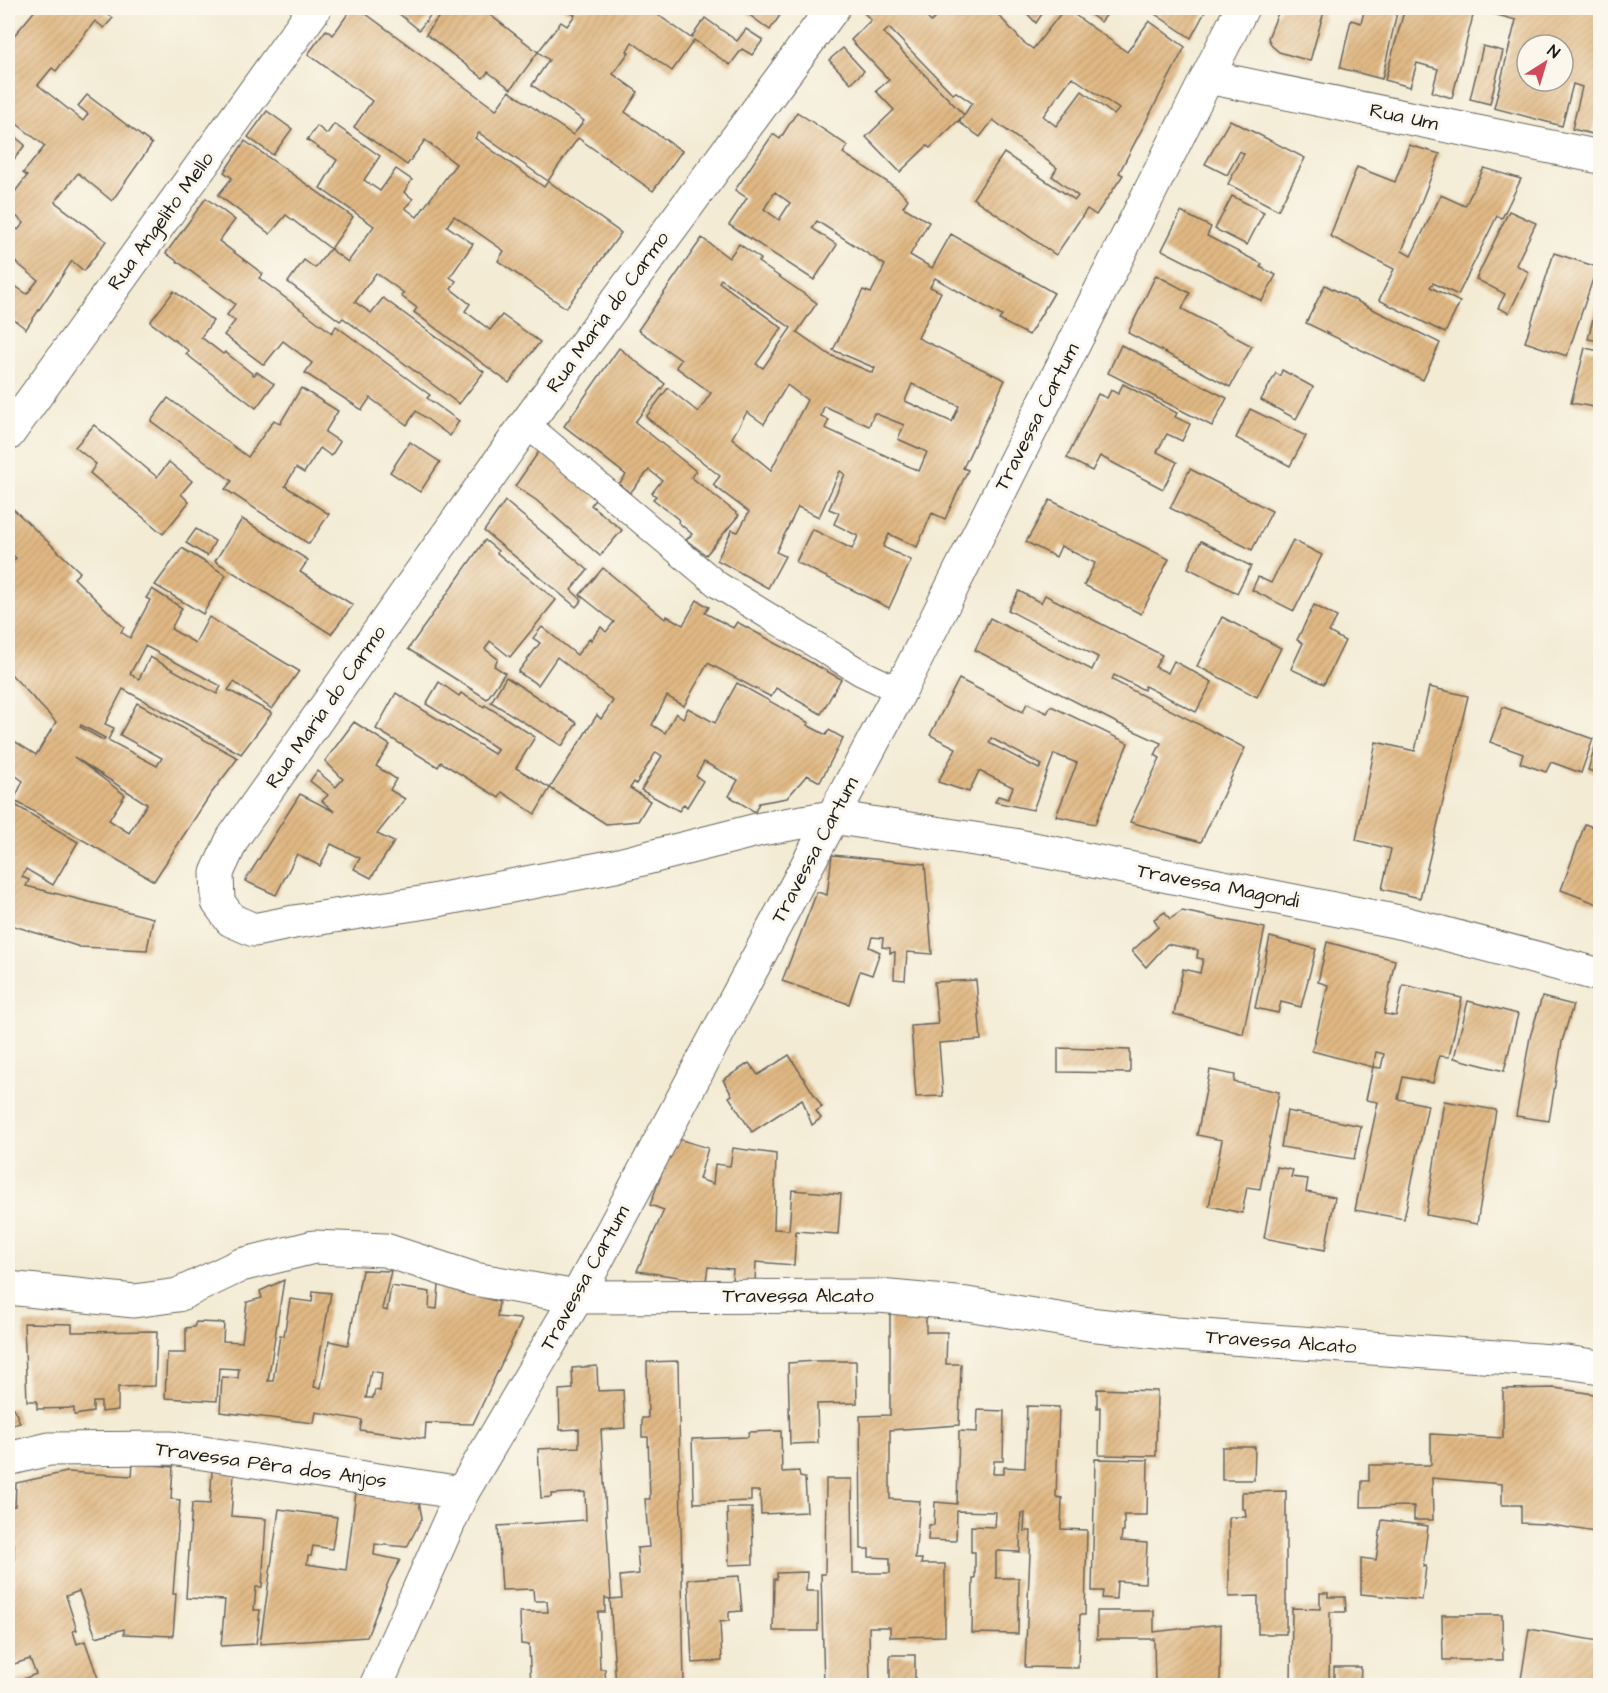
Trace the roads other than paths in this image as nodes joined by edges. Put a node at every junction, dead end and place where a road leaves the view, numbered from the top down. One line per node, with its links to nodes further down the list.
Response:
1 (315, 8): 7 (street, Rua Angelito Mello)
2 (833, 8): 6 (street, Rua Maria do Carmo)
3 (1242, 8): 4 (street, Travessa Cartum)
4 (1208, 77): 5 (street, Rua Um); 8 (street, Travessa Cartum)
5 (1600, 157)
6 (526, 424): 8 (lane); 9 (street, Rua Maria do Carmo)
7 (8, 434)
8 (900, 691): 9 (street, Travessa Cartum)
9 (832, 817): 10 (street, Travessa Magondi); 12 (street, Travessa Cartum)
10 (1600, 975)
11 (8, 1288): 12 (street, Travessa Alcato)
12 (577, 1297): 13 (street, Travessa Alcato); 15 (street, Travessa Cartum)
13 (1600, 1367)
14 (8, 1459): 15 (street, Travessa Pêra dos Anjos)
15 (462, 1493): 16 (street, Travessa Cartum)
16 (376, 1686)

